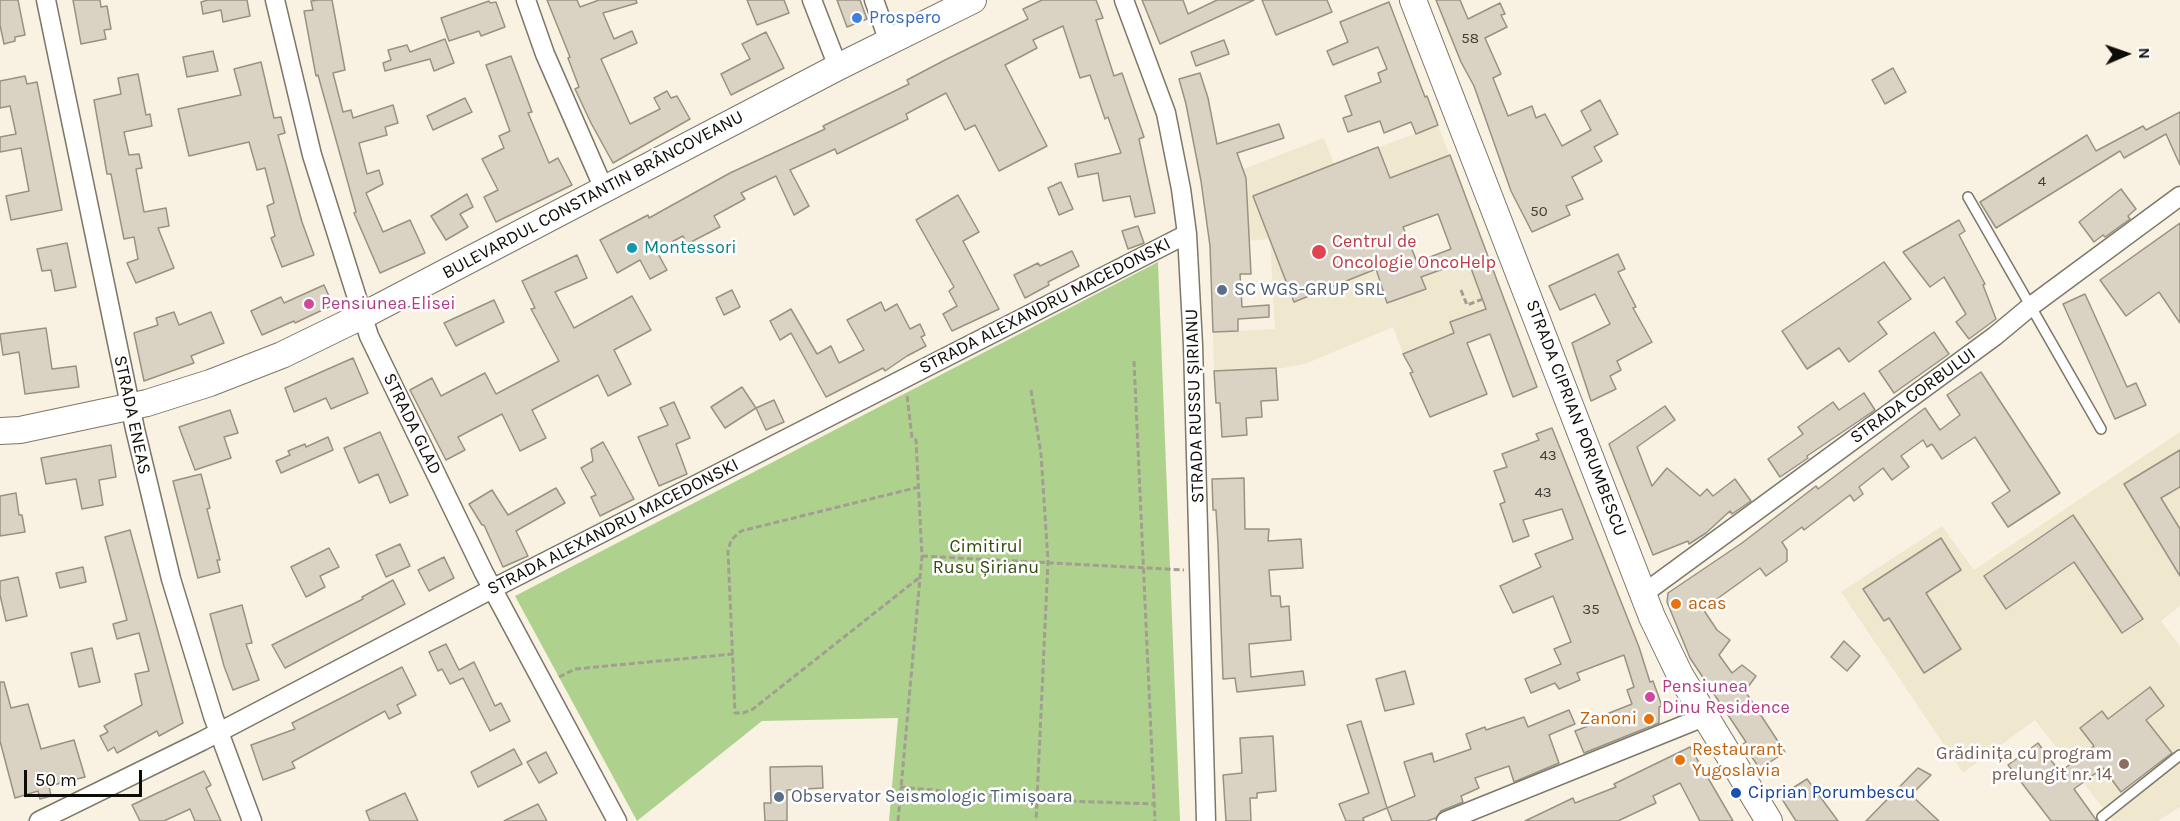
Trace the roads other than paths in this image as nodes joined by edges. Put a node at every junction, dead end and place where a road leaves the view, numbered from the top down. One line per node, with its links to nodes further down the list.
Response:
1 (46, 0): 17 (street, STRADA ENEAS)
2 (275, 0): 16 (street, STRADA GLAD)
3 (526, 0): 11 (street)
4 (812, 0): 10 (street)
5 (874, 0): 9 (street)
6 (973, 0): 9 (main road, BULEVARDUL CONSTANTIN BRÂNCOVEANU)
7 (1124, 0): 14 (street, STRADA RUSSU ȘIRIANU)
8 (1413, 0): 21 (main road, STRADA CIPRIAN PORUMBESCU)
9 (889, 42): 10 (main road, BULEVARDUL CONSTANTIN BRÂNCOVEANU)
10 (838, 68): 11 (main road, BULEVARDUL CONSTANTIN BRÂNCOVEANU)
11 (604, 189): 16 (main road, BULEVARDUL CONSTANTIN BRÂNCOVEANU)
12 (2180, 195): 15 (street, STRADA CORBULUI)
13 (1968, 197): 15 (lane)
14 (1187, 234): 20 (street, STRADA ALEXANDRU MACEDONSKI); 29 (street, STRADA RUSSU ȘIRIANU)
15 (2031, 306): 18 (lane); 21 (street, STRADA CORBULUI)
16 (362, 316): 17 (main road, BULEVARDUL CONSTANTIN BRÂNCOVEANU); 20 (street, STRADA GLAD)
17 (130, 406): 19 (main road, BULEVARDUL CONSTANTIN BRÂNCOVEANU); 23 (street, STRADA ENEAS)
18 (2102, 429)
19 (0, 431)
20 (492, 589): 23 (street, STRADA ALEXANDRU MACEDONSKI); 28 (street, STRADA GLAD)
21 (1643, 594): 22 (main road, STRADA CIPRIAN PORUMBESCU)
22 (1704, 717): 30 (street); 31 (main road, STRADA CIPRIAN PORUMBESCU)
23 (218, 732): 26 (street, STRADA ALEXANDRU MACEDONSKI); 27 (street, STRADA ENEAS)
24 (2180, 754): 25 (lane)
25 (2102, 818)
26 (39, 821)
27 (252, 821)
28 (617, 821)
29 (1206, 821)
30 (1446, 821)
31 (1769, 821)

